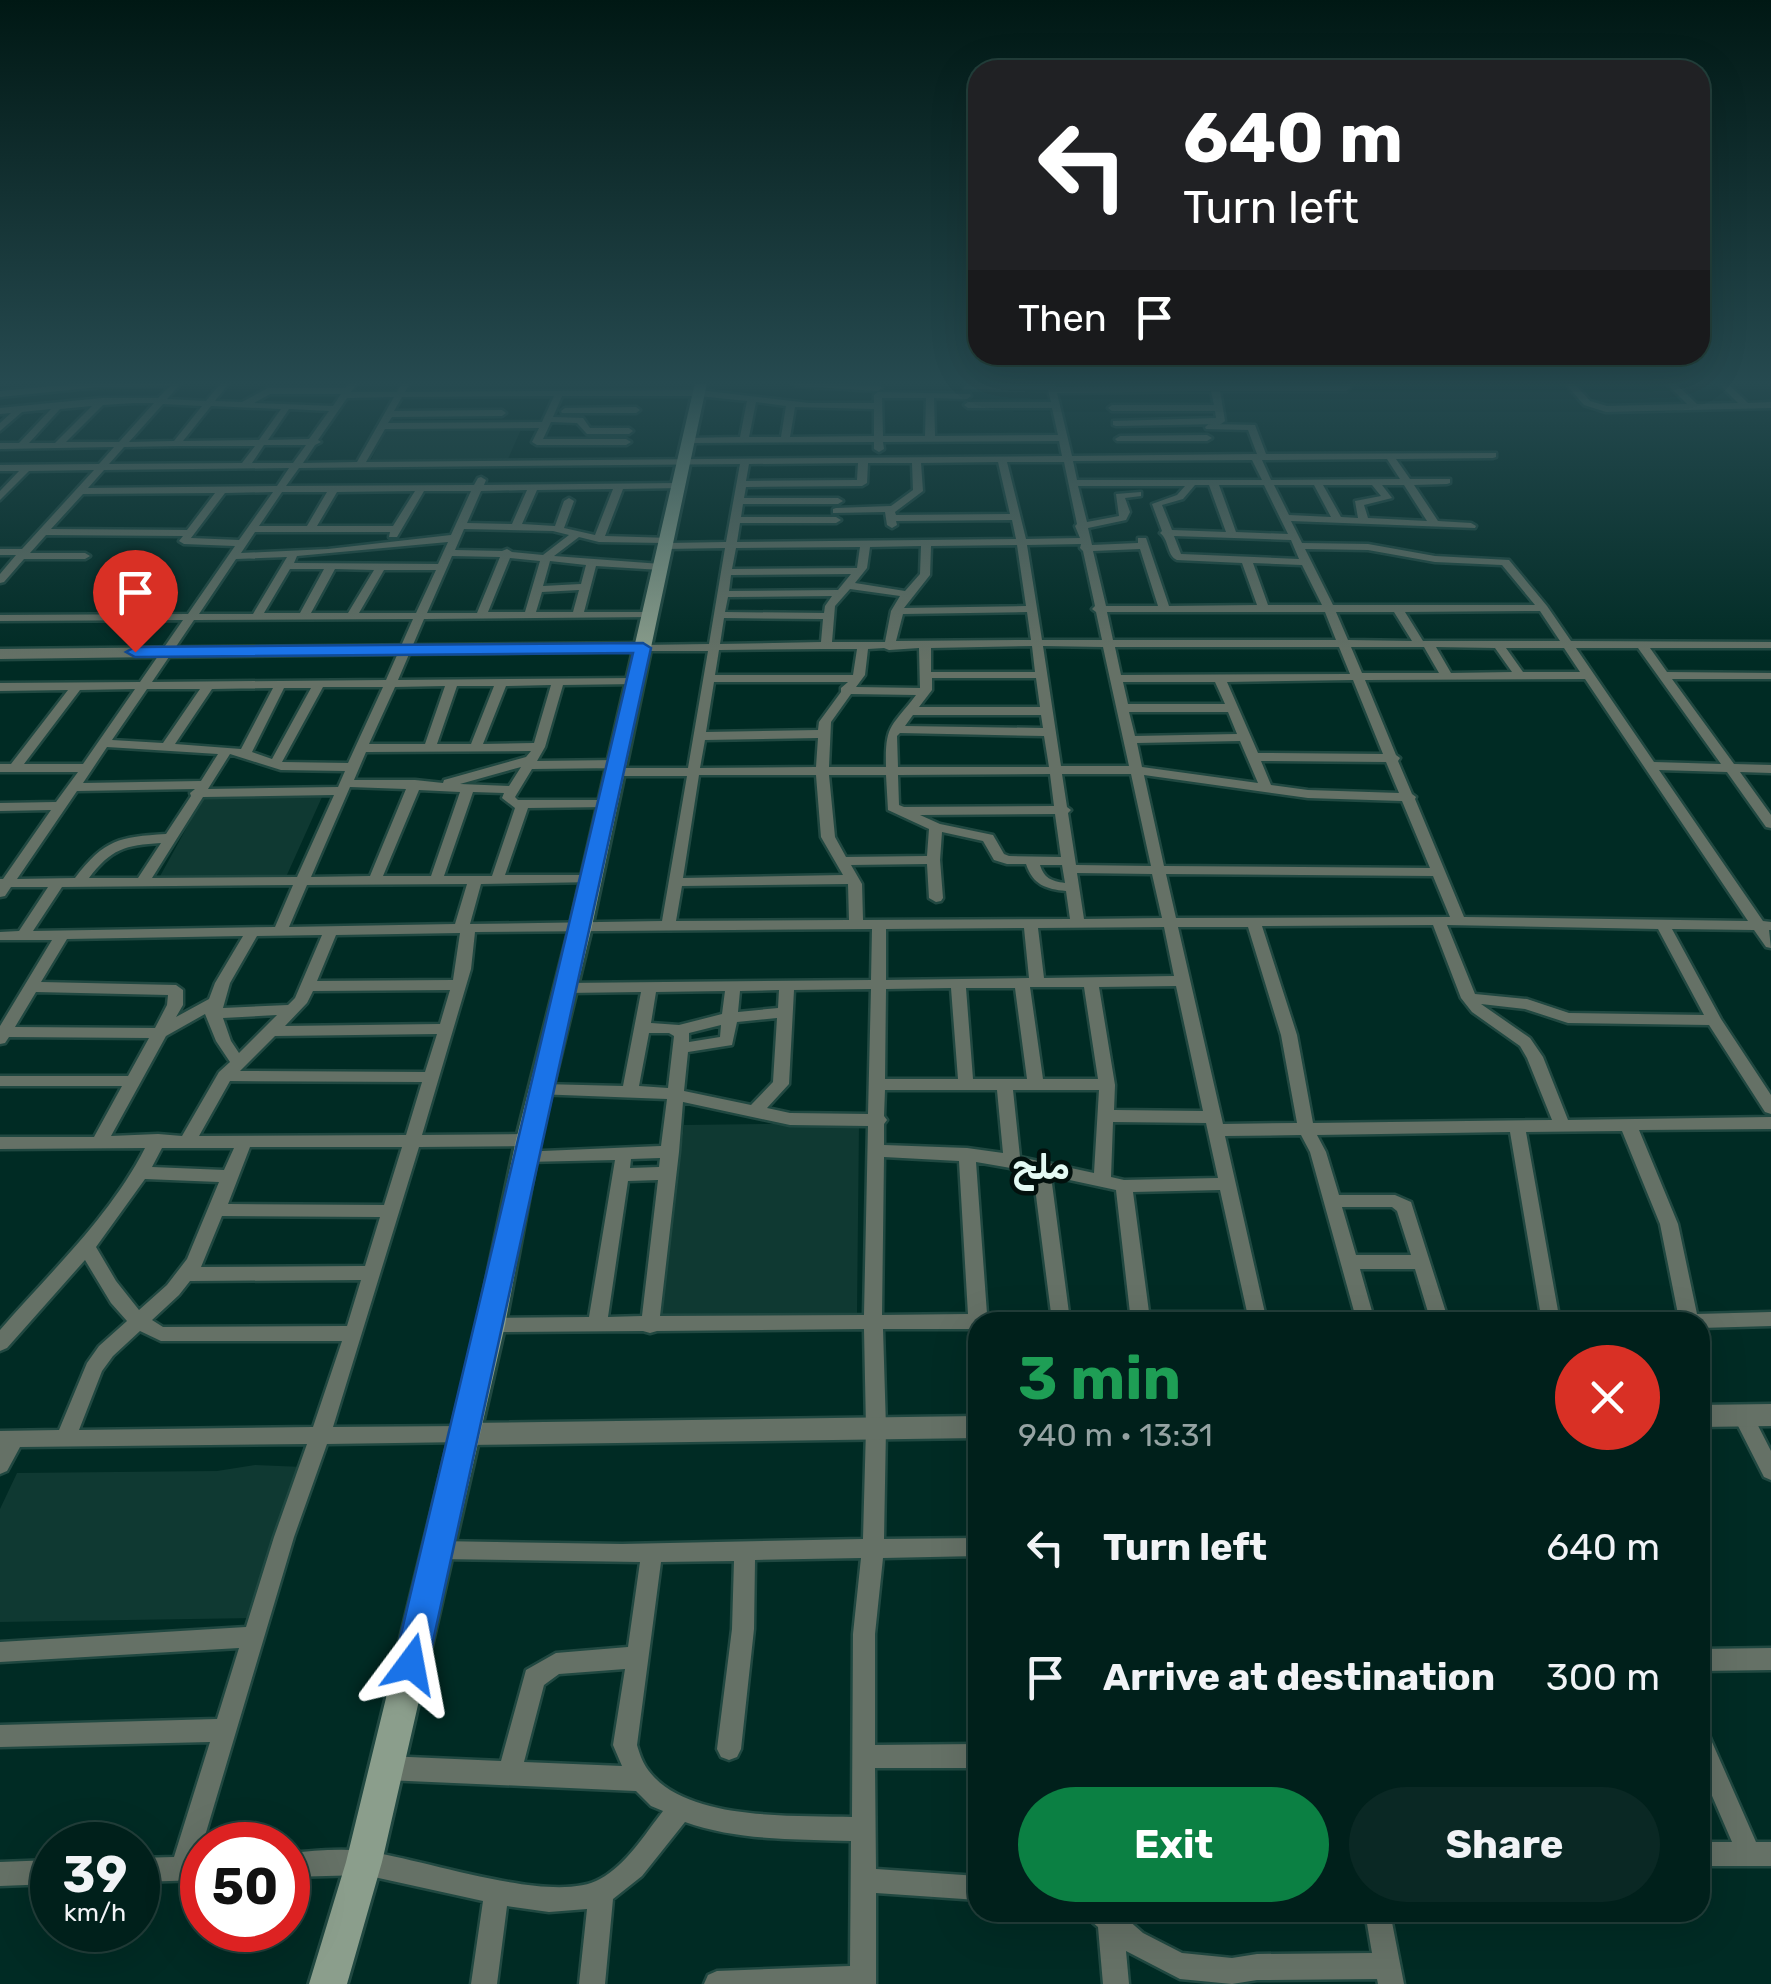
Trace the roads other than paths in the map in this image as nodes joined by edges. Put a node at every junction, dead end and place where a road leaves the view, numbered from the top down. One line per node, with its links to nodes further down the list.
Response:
1 (93, 476): 30 (street)
2 (290, 476): 27 (street)
3 (483, 476): 22 (street)
4 (681, 476): 25 (main road)
5 (743, 476): 20 (street)
6 (864, 476): 21 (street)
7 (917, 476): 35 (street)
8 (1006, 476): 36 (street)
9 (1071, 476): 19 (street)
10 (1267, 476): 15 (street)
11 (1403, 476): 18 (street)
12 (1447, 481): 18 (street)
13 (1193, 482): 14 (street); 19 (street); 52 (street)
14 (1213, 482): 15 (street); 53 (street)
15 (1269, 482): 16 (street); 37 (street)
16 (1316, 482): 17 (street); 39 (street)
17 (1375, 482): 18 (street); 40 (street)
18 (1407, 482): 41 (street)
19 (1073, 483): 55 (street)
20 (741, 484): 21 (street); 33 (street)
21 (839, 484): 34 (street)
22 (478, 486): 23 (street); 26 (street); 49 (street)
23 (534, 486): 24 (street); 43 (street)
24 (619, 486): 25 (street); 54 (street)
25 (679, 486): 60 (main road)
26 (422, 487): 28 (street); 47 (street)
27 (280, 488): 28 (street); 29 (street); 44 (street)
28 (334, 488): 45 (street)
29 (222, 490): 30 (street); 50 (street)
30 (78, 491): 48 (street)
31 (1138, 494): 55 (street)
32 (569, 501): 46 (street)
33 (740, 501): 34 (street); 38 (street)
34 (837, 511): 35 (street); 38 (street); 62 (street)
35 (892, 514): 36 (street); 64 (street)
36 (1016, 517): 57 (street)
37 (1286, 518): 39 (street); 56 (street)
38 (736, 520): 65 (street)
39 (1338, 520): 40 (street)
40 (1364, 521): 41 (street)
41 (1434, 525): 42 (street)
42 (1471, 526)
43 (515, 528): 46 (street); 49 (street)
44 (253, 529): 45 (street); 58 (street)
45 (310, 529): 47 (street)
46 (559, 529): 51 (street)
47 (396, 530): 59 (street)
48 (42, 532): 50 (street); 69 (street)
49 (458, 532): 59 (street); 68 (street)
50 (189, 533): 58 (street)
51 (578, 533): 54 (street); 73 (street)
52 (1165, 533): 53 (street); 74 (street)
53 (1232, 535): 56 (street)
54 (600, 539): 60 (street)
55 (1083, 539): 57 (street); 90 (street); 96 (street)
56 (1298, 541): 75 (street); 91 (street)
57 (1022, 542): 61 (street); 95 (street)
58 (243, 543): 72 (street)
59 (389, 543): 70 (street)
60 (666, 543): 65 (street); 80 (main road)
61 (926, 543): 64 (street); 89 (street)
62 (833, 544): 63 (street); 65 (street)
63 (865, 544): 64 (street); 83 (street)
64 (890, 544)
65 (734, 546): 82 (street)
66 (0, 552): 69 (street)
67 (507, 552): 68 (street); 73 (street); 102 (street)
68 (450, 553): 81 (street)
69 (22, 554): 71 (street); 84 (street)
70 (294, 554): 72 (street); 78 (street)
71 (85, 556)
72 (235, 556): 110 (street)
73 (546, 557): 77 (street); 86 (street)
74 (1247, 561): 75 (street); 92 (street)
75 (1306, 562): 93 (street)
76 (332, 565): 78 (street); 79 (street); 104 (street)
77 (591, 565): 80 (street); 85 (street)
78 (288, 566): 107 (street)
79 (381, 566): 81 (street); 101 (street)
80 (661, 566): 105 (main road)
81 (443, 567): 99 (street)
82 (729, 572): 83 (street); 88 (street)
83 (860, 572): 87 (street)
84 (0, 580)
85 (586, 587): 86 (street); 100 (street)
86 (537, 589): 103 (street)
87 (844, 589): 88 (street); 89 (street); 108 (street)
88 (726, 594): 106 (street)
89 (905, 594): 98 (street)
90 (1097, 608): 96 (street); 112 (street)
91 (1543, 608): 94 (street); 117 (street)
92 (1264, 609): 93 (street); 97 (street)
93 (1329, 609): 94 (street); 114 (street)
94 (1398, 609): 115 (street)
95 (1032, 610): 98 (street); 111 (street)
96 (1166, 610): 97 (street)
97 (1206, 610): 113 (street)
98 (896, 611): 119 (street)
99 (423, 613): 101 (street); 102 (street); 126 (street)
100 (578, 613): 103 (street); 105 (street)
101 (353, 614): 104 (street)
102 (482, 614): 103 (street)
103 (530, 614)
104 (304, 615): 107 (street)
105 (650, 615): 124 (main road)
106 (721, 615): 108 (street); 125 (street)
107 (257, 616): 110 (street)
108 (829, 616): 122 (street)
109 (0, 618): 110 (street)
110 (192, 618): 127 (street)
111 (1037, 643): 112 (street); 120 (street); 130 (street)
112 (1105, 644): 113 (street); 139 (street)
113 (1220, 644): 114 (street)
114 (1344, 644): 115 (street); 136 (street)
115 (1424, 644): 116 (street); 137 (street)
116 (1498, 644): 117 (street); 132 (street)
117 (1568, 644): 118 (street); 131 (street)
118 (1642, 645): 121 (street); 133 (street)
119 (889, 646): 120 (street); 123 (street)
120 (925, 646): 129 (street)
121 (1771, 646)
122 (826, 647): 123 (street); 125 (street)
123 (862, 647): 138 (street)
124 (643, 648): 125 (street); 126 (street); 141 (main road)
125 (713, 648): 135 (street)
126 (404, 650): 127 (street); 142 (street)
127 (169, 651): 128 (street); 149 (street)
128 (0, 654)
129 (926, 675): 130 (street); 153 (street)
130 (1042, 675): 157 (street)
131 (1588, 675): 132 (street); 175 (street)
132 (1520, 676): 137 (street)
133 (1664, 676): 134 (street); 180 (street)
134 (1771, 676)
135 (710, 678): 138 (street); 161 (street)
136 (1358, 678): 137 (street); 140 (street); 173 (street)
137 (1448, 678)
138 (856, 679): 152 (street)
139 (1116, 679): 140 (street); 154 (street)
140 (1220, 679): 155 (street)
141 (637, 681): 145 (street); 179 (main road)
142 (390, 683): 143 (street); 146 (street); 168 (street)
143 (452, 683): 144 (street); 166 (street)
144 (500, 683): 145 (street); 167 (street)
145 (558, 683): 171 (street)
146 (319, 684): 147 (street); 174 (street)
147 (280, 685): 150 (street); 170 (street)
148 (77, 686): 149 (street); 151 (street); 176 (street)
149 (146, 686): 150 (street); 164 (street)
150 (208, 686): 165 (street)
151 (0, 687)
152 (846, 690): 153 (street); 160 (street)
153 (924, 692): 156 (street)
154 (1122, 708): 155 (street); 163 (street)
155 (1232, 708): 162 (street)
156 (909, 711): 157 (street); 158 (street)
157 (1047, 712): 159 (street)
158 (894, 729): 159 (street); 181 (street)
159 (1050, 732): 182 (street)
160 (822, 734): 161 (street); 186 (street)
161 (703, 736): 185 (street)
162 (1244, 737): 163 (street); 172 (street)
163 (1128, 740): 183 (street)
164 (106, 743): 165 (street); 177 (street)
165 (168, 746): 169 (street)
166 (430, 747): 167 (street); 168 (street)
167 (476, 747): 171 (street)
168 (361, 748): 178 (street)
169 (227, 750): 170 (street); 193 (street)
170 (245, 753): 174 (street)
171 (532, 757): 179 (street); 188 (street); 194 (street)
172 (1253, 757): 173 (street); 192 (street)
173 (1394, 758): 195 (street)
174 (275, 764): 178 (street)
175 (1650, 766): 180 (street); 236 (street)
176 (8, 768): 177 (street)
177 (88, 768): 189 (street)
178 (352, 768): 190 (street)
179 (617, 768): 185 (street); 196 (main road)
180 (1731, 768): 184 (street); 202 (street)
181 (893, 770): 182 (street); 186 (street); 201 (street)
182 (1059, 770): 183 (street); 200 (street)
183 (1134, 770): 192 (street); 209 (street)
184 (1771, 770)
185 (696, 771): 186 (street); 221 (street)
186 (822, 771): 205 (street)
187 (414, 784): 188 (street); 190 (street); 215 (street)
188 (435, 786): 191 (street)
189 (72, 787): 193 (street); 198 (street)
190 (343, 787): 193 (street); 214 (street)
191 (468, 788): 194 (street); 216 (street)
192 (1266, 788): 195 (street)
193 (198, 789): 204 (street)
194 (513, 790): 197 (street)
195 (1410, 797): 210 (street)
196 (608, 803): 197 (street); 212 (main road)
197 (523, 804): 217 (street)
198 (56, 806): 199 (street); 222 (street)
199 (0, 807)
200 (1064, 810): 201 (street); 208 (street)
201 (896, 811): 203 (street)
202 (1771, 824)
203 (936, 826): 206 (street); 207 (street)
204 (170, 838): 218 (street); 220 (street)
205 (840, 860): 206 (street); 213 (street)
206 (933, 860): 224 (street)
207 (1032, 860): 208 (street); 223 (street)
208 (1069, 865): 209 (street); 223 (street)
209 (1158, 871): 210 (street); 231 (street)
210 (1440, 872): 226 (street)
211 (475, 879): 216 (street); 217 (street); 237 (street)
212 (592, 879): 217 (street); 232 (main road)
213 (850, 879): 221 (street); 234 (street)
214 (302, 880): 215 (street); 218 (street); 239 (street)
215 (374, 880): 216 (street)
216 (436, 880)
217 (497, 880)
218 (143, 881): 220 (street)
219 (58, 882): 220 (street); 222 (street); 242 (street)
220 (79, 882)
221 (677, 882): 233 (street)
222 (2, 886)
223 (1071, 887): 230 (street)
224 (936, 898)
225 (1438, 921): 226 (street); 227 (street); 257 (street)
226 (1459, 921): 228 (street)
227 (1254, 924): 231 (street); 291 (street)
228 (1663, 924): 236 (street); 262 (street)
229 (1031, 925): 230 (street); 235 (street); 247 (street)
230 (1078, 925): 231 (street)
231 (1170, 925): 245 (street)
232 (581, 926): 233 (street); 237 (street); 256 (main road)
233 (668, 926): 234 (street)
234 (856, 926): 235 (street)
235 (880, 926): 253 (street)
236 (1765, 926): 244 (street)
237 (464, 929): 238 (street); 249 (street)
238 (330, 932): 239 (street); 250 (street)
239 (279, 933): 240 (street)
240 (251, 934): 243 (street); 258 (street)
241 (0, 936): 242 (street)
242 (23, 936): 243 (street)
243 (61, 937): 254 (street)
244 (1771, 944)
245 (1182, 981): 248 (street); 287 (street)
246 (958, 983): 247 (street); 253 (street); 275 (street)
247 (1030, 983): 248 (street); 277 (street)
248 (1092, 983): 278 (street)
249 (458, 985): 250 (street); 264 (street)
250 (309, 986): 259 (street)
251 (733, 986): 252 (street); 255 (street); 261 (street)
252 (787, 986): 253 (street); 260 (street)
253 (879, 986): 274 (street)
254 (33, 987): 266 (street); 267 (street)
255 (649, 987): 256 (street); 263 (street)
256 (566, 988): 279 (main road)
257 (1469, 998): 262 (street); 289 (street)
258 (212, 1008): 259 (street); 266 (street); 269 (street)
259 (291, 1010): 265 (street)
260 (786, 1012): 261 (street); 283 (street)
261 (728, 1018): 268 (street); 268 (street)
262 (1714, 1020): 282 (street)
263 (642, 1028): 268 (street); 280 (street)
264 (444, 1029): 265 (street); 271 (street)
265 (269, 1030): 269 (street)
266 (158, 1033): 267 (street); 273 (street)
267 (2, 1035)
268 (680, 1039): 281 (street)
269 (238, 1061): 270 (street)
270 (226, 1076): 271 (street); 293 (street)
271 (428, 1077): 296 (street)
272 (0, 1080): 273 (street)
273 (133, 1081): 295 (street)
274 (879, 1084): 275 (street); 285 (street)
275 (966, 1084): 276 (street)
276 (1004, 1084): 277 (street); 303 (street)
277 (1036, 1085): 278 (street)
278 (1108, 1085): 284 (street)
279 (542, 1090): 280 (street); 298 (main road)
280 (630, 1091): 281 (street)
281 (677, 1094): 283 (street); 300 (street)
282 (1771, 1108)
283 (754, 1112): 285 (street)
284 (1105, 1116): 287 (street); 309 (street)
285 (880, 1120): 299 (street)
286 (1771, 1122): 288 (street)
287 (1214, 1124): 291 (street); 310 (street)
288 (1628, 1124): 289 (street); 327 (street)
289 (1562, 1125): 290 (street)
290 (1517, 1126): 291 (street); 326 (street)
291 (1306, 1129): 312 (street)
292 (158, 1140): 293 (street); 295 (street); 305 (street)
293 (188, 1140): 294 (street)
294 (245, 1140): 296 (street); 308 (street)
295 (100, 1141): 297 (street)
296 (409, 1141): 298 (street); 314 (street)
297 (0, 1144)
298 (527, 1148): 301 (street); 333 (main road)
299 (878, 1151): 302 (street); 331 (street)
300 (671, 1152): 301 (street); 306 (street)
301 (624, 1153): 307 (street)
302 (968, 1154): 303 (street); 320 (street)
303 (1012, 1160): 304 (street)
304 (1041, 1168): 309 (street); 321 (street)
305 (143, 1173): 308 (street); 315 (street)
306 (668, 1174): 307 (street); 335 (street)
307 (620, 1175): 334 (street)
308 (230, 1176): 313 (street)
309 (1102, 1182): 311 (street)
310 (1227, 1184): 311 (street); 323 (street)
311 (1124, 1186): 322 (street)
312 (1330, 1201): 316 (street); 317 (street)
313 (216, 1210): 314 (street); 319 (street)
314 (390, 1211): 318 (street)
315 (87, 1248): 332 (street); 337 (street)
316 (1350, 1262): 317 (street); 324 (street)
317 (1422, 1262): 325 (street)
318 (370, 1273): 319 (street); 336 (street)
319 (186, 1274): 332 (street)
320 (978, 1312)
321 (1059, 1312)
322 (1139, 1312)
323 (1255, 1312)
324 (1363, 1312)
325 (1437, 1312)
326 (1550, 1312)
327 (1687, 1312)
328 (1771, 1319): 330 (street)
329 (968, 1320): 331 (street)
330 (1710, 1320)
331 (873, 1321): 335 (street); 342 (street)
332 (137, 1324): 336 (street); 345 (street)
333 (491, 1325): 334 (street); 343 (main road)
334 (597, 1325): 335 (street)
335 (650, 1326)
336 (353, 1333): 344 (street)
337 (0, 1343)
338 (1771, 1415): 340 (street)
339 (1710, 1416): 340 (street)
340 (1743, 1416): 348 (street)
341 (968, 1427): 342 (street)
342 (876, 1428): 343 (street); 350 (street)
343 (465, 1434): 344 (street); 351 (main road)
344 (320, 1436): 345 (street); 354 (street)
345 (66, 1438): 346 (street)
346 (7, 1439): 347 (street)
347 (0, 1465)
348 (1771, 1471)
349 (968, 1547): 350 (street)
350 (873, 1549): 352 (street); 363 (street)
351 (438, 1550): 353 (street); 365 (main road)
352 (745, 1550): 353 (street); 361 (street)
353 (652, 1552): 356 (street)
354 (254, 1637): 355 (street); 359 (street)
355 (0, 1652)
356 (639, 1657): 366 (street); 367 (street)
357 (1771, 1659): 358 (street)
358 (1710, 1660)
359 (227, 1730): 360 (street); 369 (street)
360 (0, 1736)
361 (730, 1750)
362 (968, 1756): 363 (street)
363 (864, 1757): 370 (street)
364 (1710, 1760): 372 (street)
365 (386, 1768): 366 (street); 373 (main road)
366 (510, 1772): 367 (street)
367 (641, 1779): 368 (street)
368 (680, 1810): 370 (street); 380 (street)
369 (204, 1822)
370 (864, 1829): 377 (street)
371 (1710, 1854): 372 (street)
372 (1760, 1854)
373 (364, 1862): 374 (street); 379 (street); 387 (main road)
374 (310, 1864)
375 (30, 1873): 376 (street)
376 (0, 1874)
377 (864, 1880): 378 (street); 386 (street)
378 (968, 1887)
379 (497, 1890): 380 (street); 388 (street)
380 (601, 1893): 389 (street)
381 (1106, 1922): 391 (street)
382 (1111, 1922): 385 (street)
383 (1378, 1922): 384 (street)
384 (1389, 1975): 385 (street)
385 (1234, 1978)
386 (863, 1981): 390 (street)
387 (328, 1984)
388 (484, 1984)
389 (592, 1984)
390 (717, 1984)
391 (1116, 1984)

